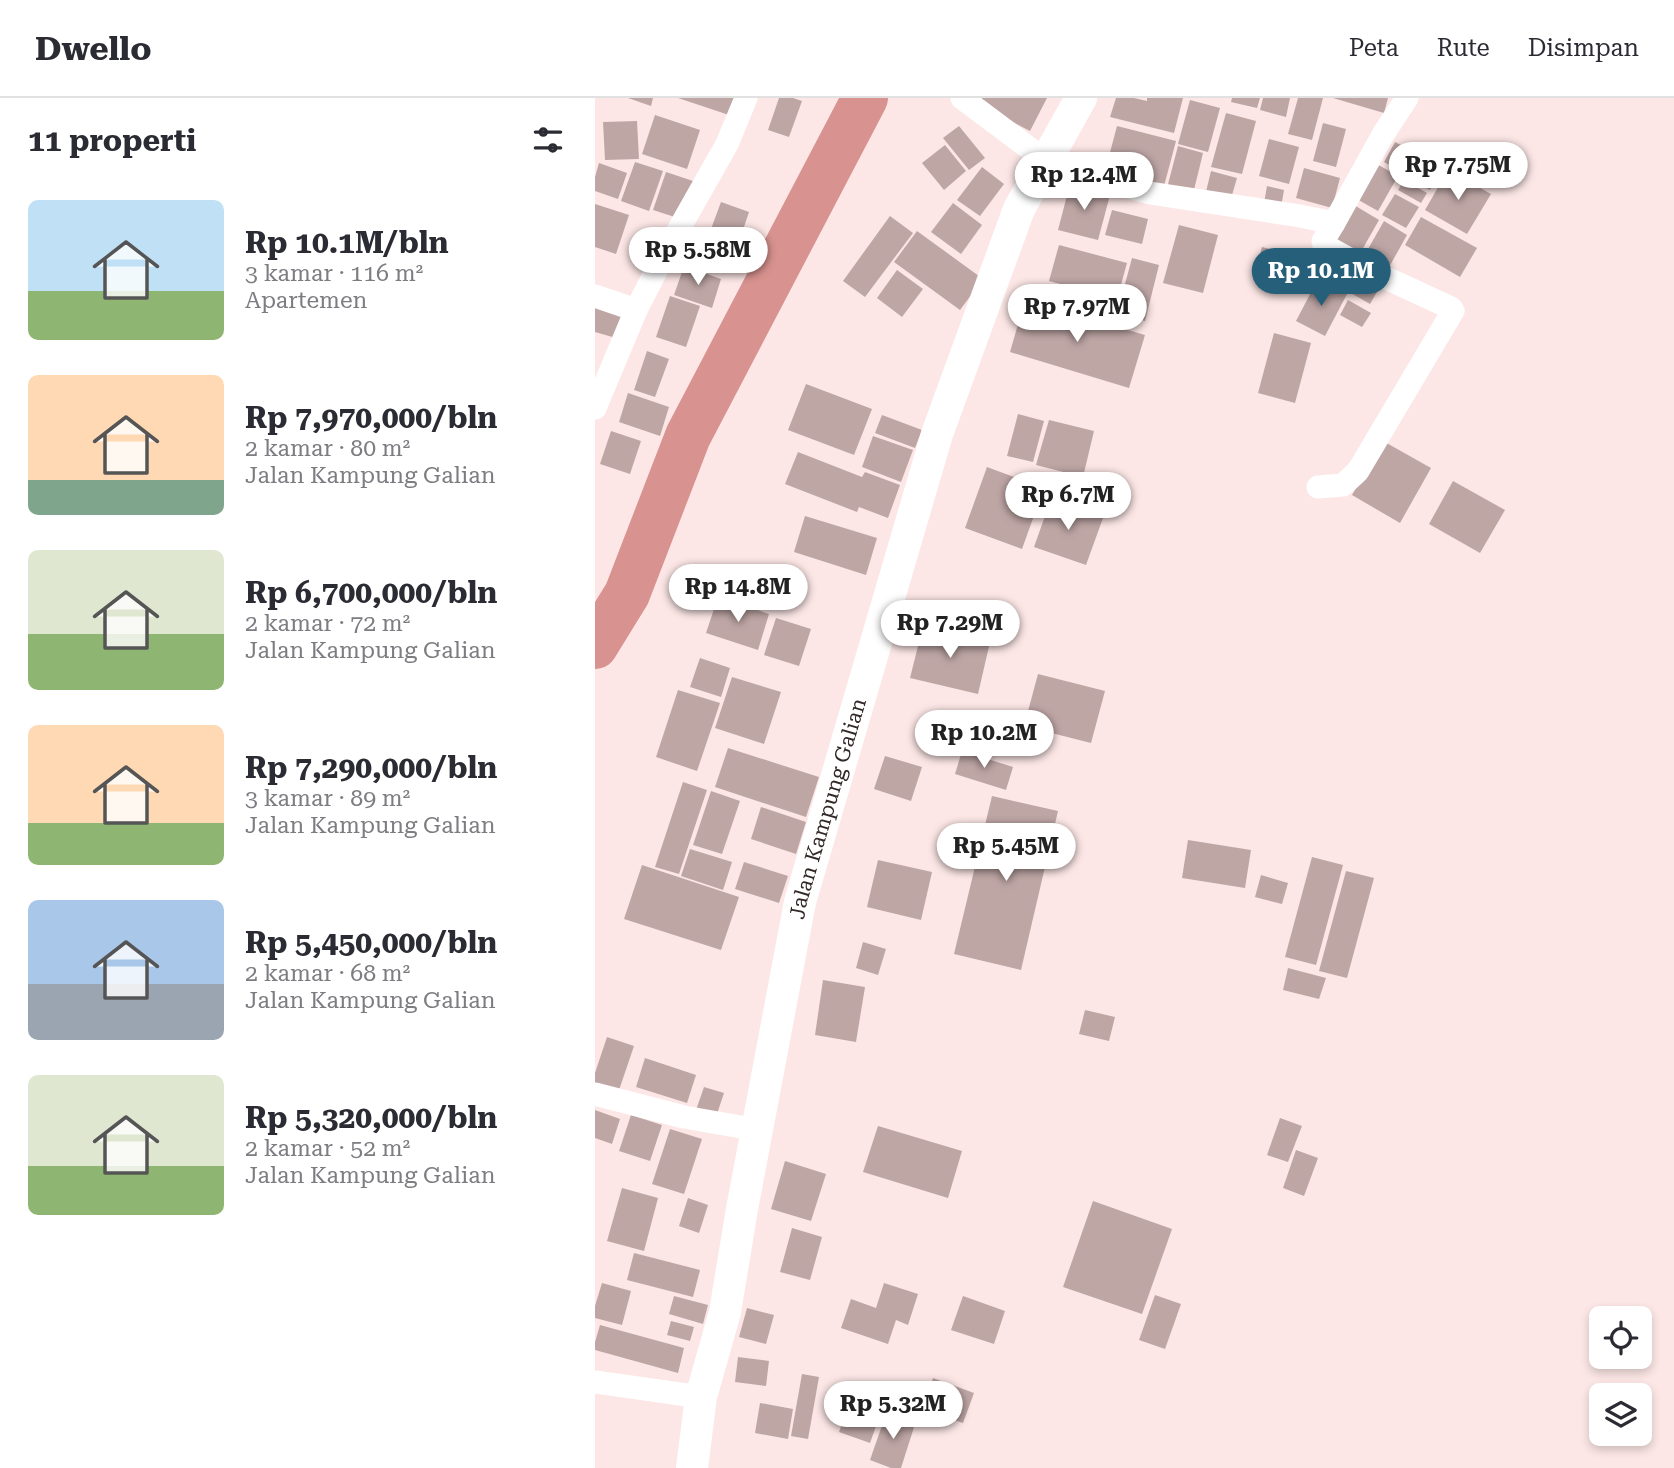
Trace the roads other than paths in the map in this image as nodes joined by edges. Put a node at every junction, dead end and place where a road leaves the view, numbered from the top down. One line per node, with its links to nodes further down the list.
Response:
1 (746, 98): 8 (street)
2 (1081, 98): 5 (main road, Jalan Kampung Galian)
3 (1407, 98): 6 (street)
4 (963, 99): 5 (street)
5 (1045, 160): 6 (street); 12 (main road, Jalan Kampung Galian)
6 (1334, 223): 10 (street)
7 (595, 296): 8 (street)
8 (636, 310): 9 (street)
9 (595, 408)
10 (1318, 487)
11 (595, 1094): 12 (street)
12 (758, 1130): 14 (main road, Jalan Kampung Galian)
13 (595, 1382): 14 (street)
14 (701, 1397): 15 (main road, Jalan Kampung Galian)
15 (692, 1468)

